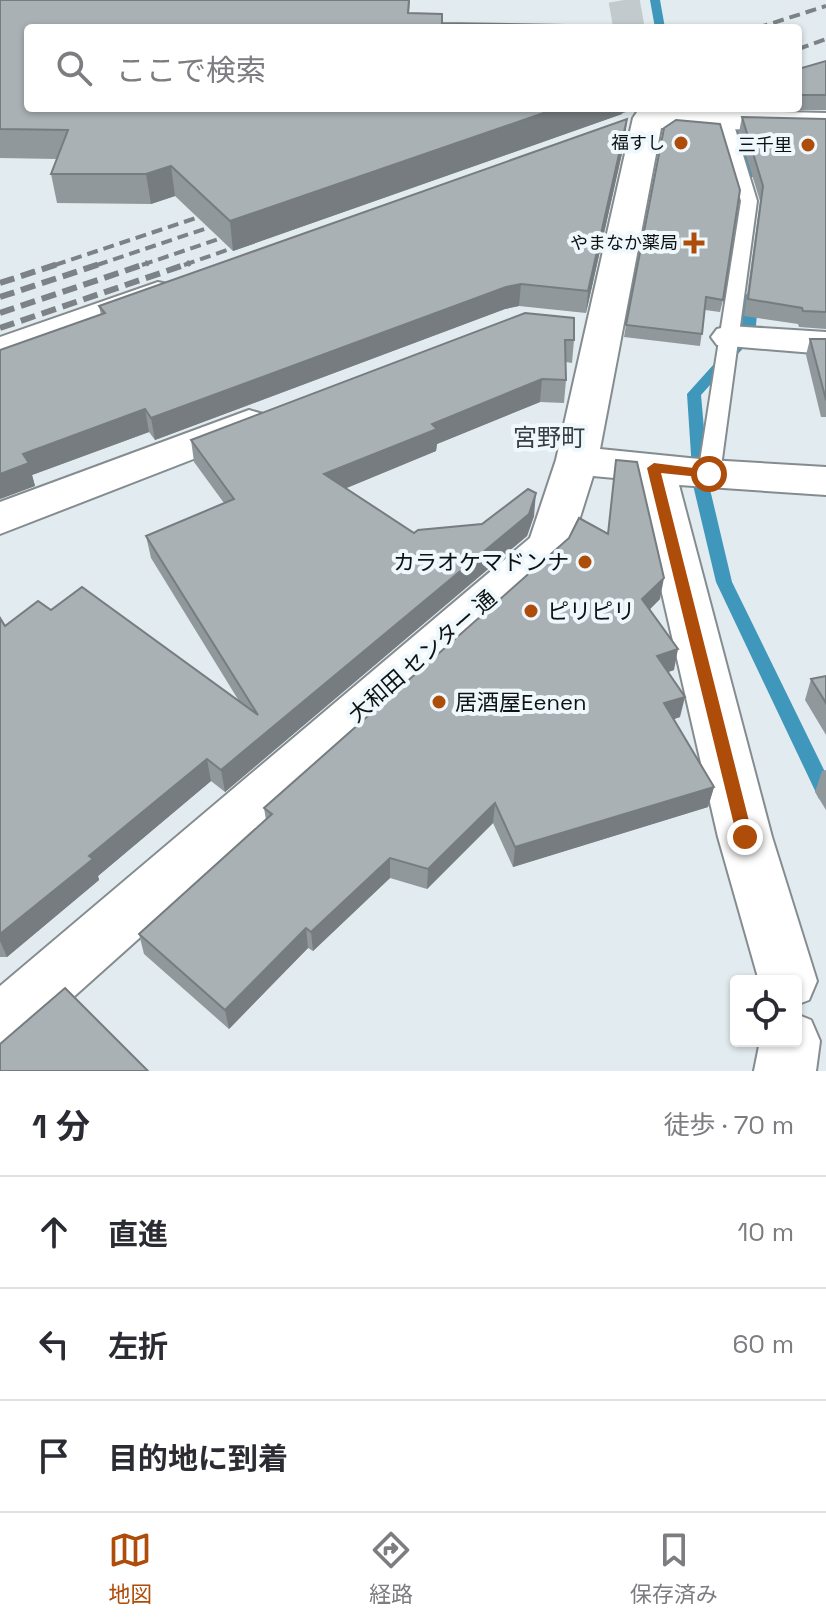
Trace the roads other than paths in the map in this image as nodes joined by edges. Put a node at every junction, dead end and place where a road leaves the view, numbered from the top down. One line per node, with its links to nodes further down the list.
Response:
1 (647, 116): 2 (street); 9 (street, 大和田 センター 通)
2 (725, 122): 3 (street); 5 (lane)
3 (826, 122)
4 (181, 285): 7 (street)
5 (730, 337): 6 (street); 11 (lane)
6 (826, 343)
7 (0, 350)
8 (282, 411): 13 (street)
9 (577, 460): 10 (street); 15 (street, 大和田 センター 通)
10 (654, 468): 11 (street); 14 (street)
11 (709, 474): 12 (street)
12 (826, 481)
13 (0, 519)
14 (786, 975)
15 (9, 1008)
16 (789, 1047): 17 (street)
17 (785, 1071)

